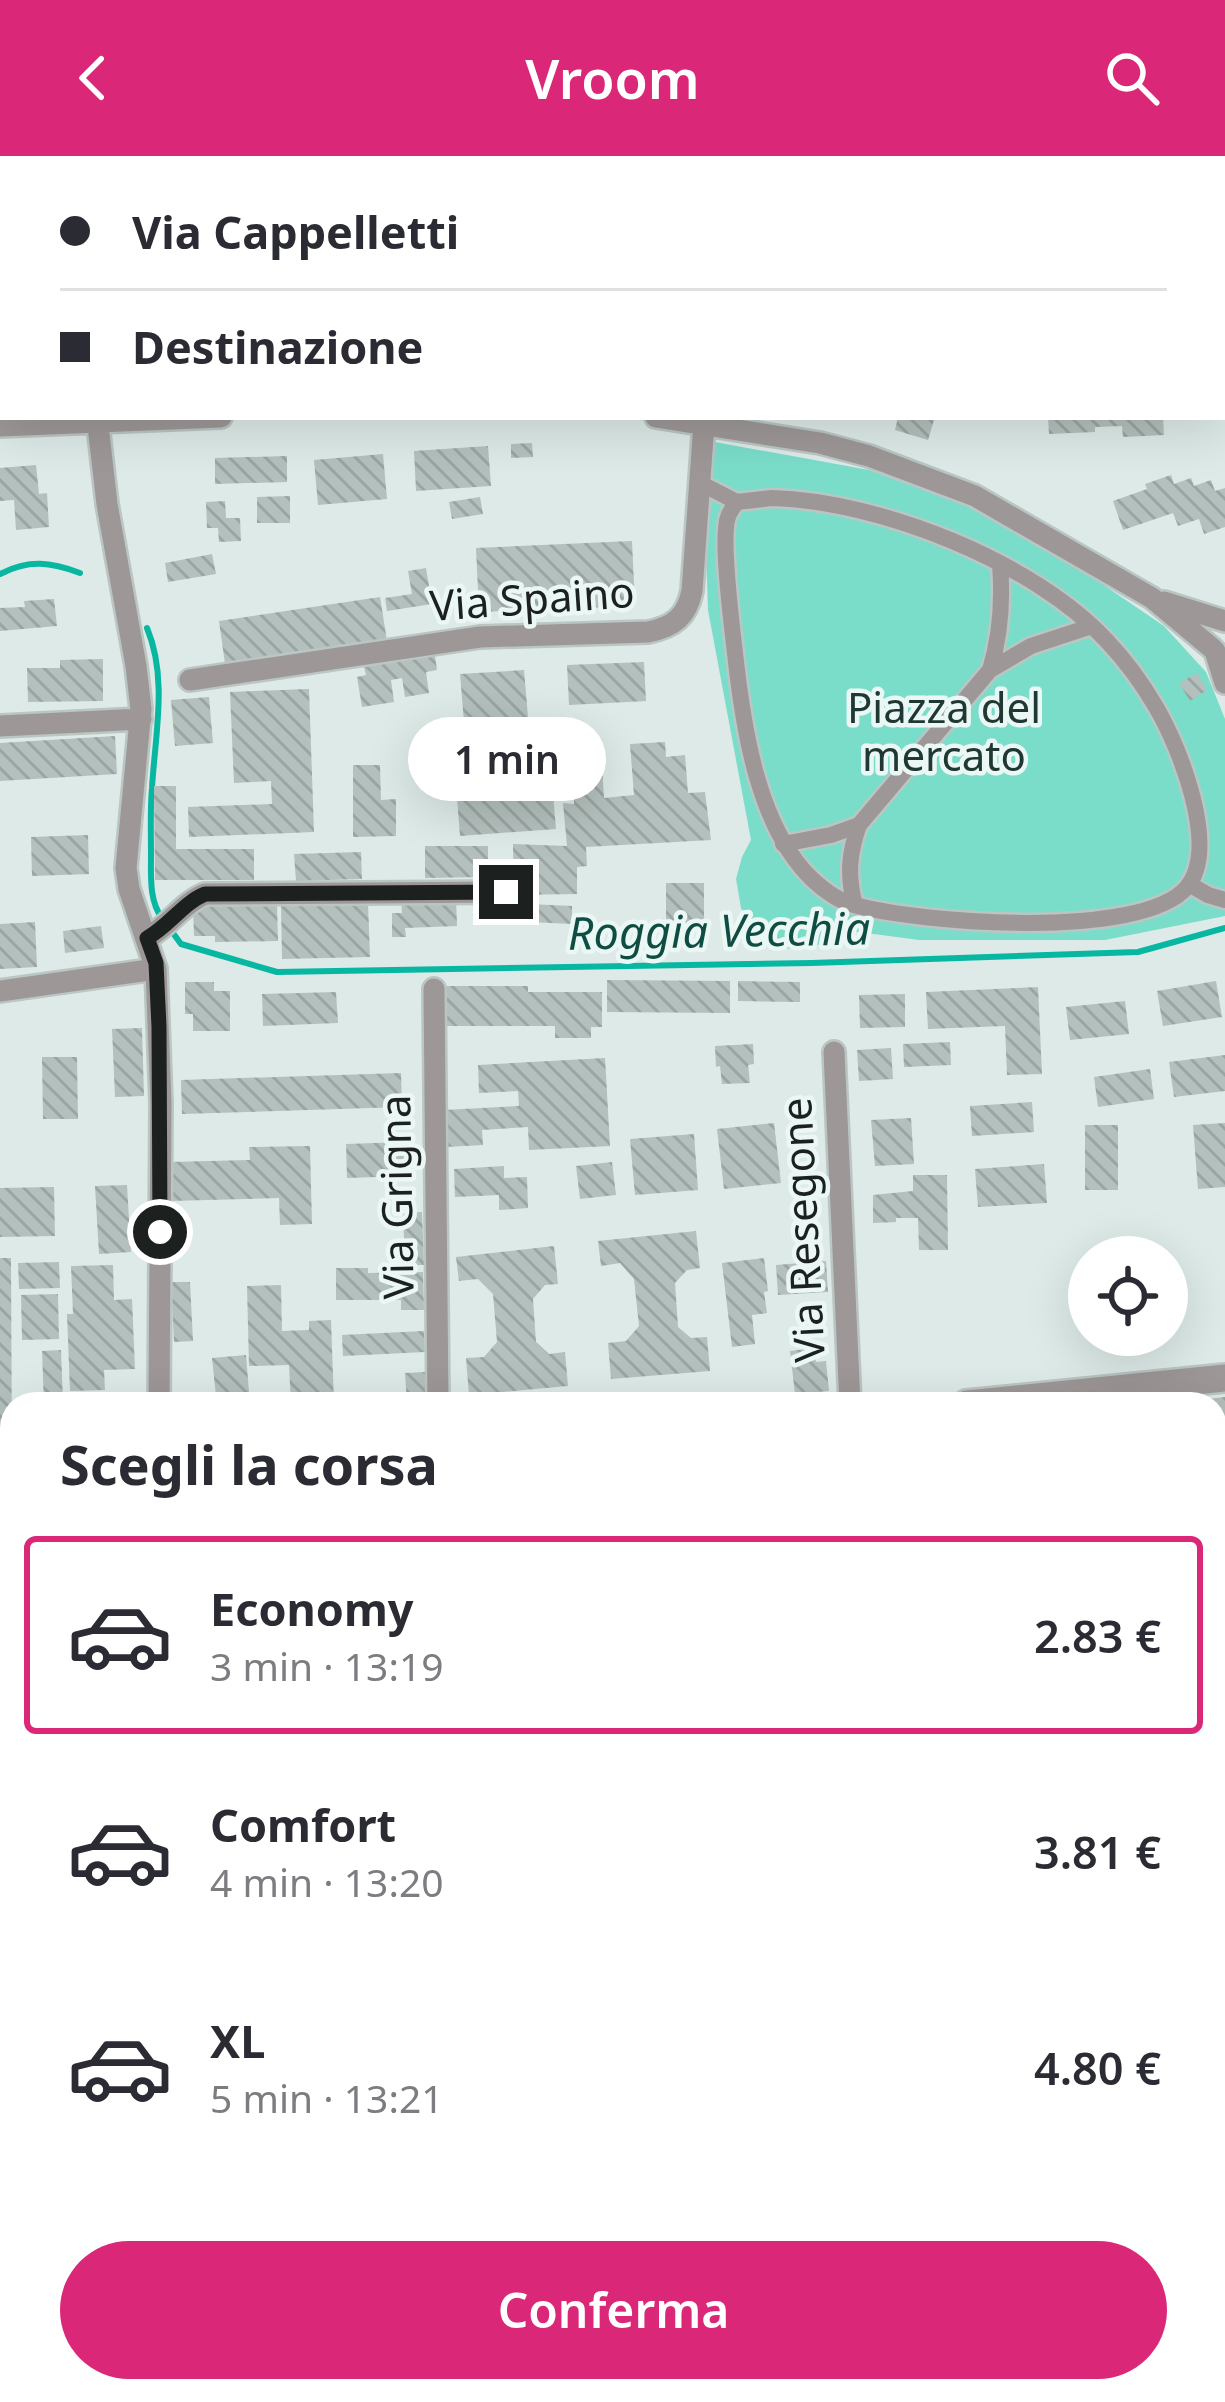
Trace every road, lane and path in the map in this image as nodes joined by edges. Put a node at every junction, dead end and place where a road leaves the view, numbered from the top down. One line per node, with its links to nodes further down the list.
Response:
1 (97, 420): 4 (street); 15 (street)
2 (680, 420): 3 (street)
3 (704, 423): 5 (street, Via Spaino); 8 (street)
4 (0, 427)
5 (700, 483): 6 (street); 13 (street, Via Spaino)
6 (737, 502): 7 (street); 18 (street)
7 (1000, 564): 10 (street); 12 (street)
8 (1152, 598): 9 (street); 11 (street)
9 (1225, 621): 11 (street)
10 (1092, 626): 12 (street); 19 (street)
11 (1218, 652): 14 (street)
12 (990, 670): 17 (street)
13 (190, 680)
14 (1225, 683)
15 (141, 719): 16 (street); 23 (street)
16 (0, 726)
17 (860, 825): 18 (street); 22 (street)
18 (783, 844): 22 (street)
19 (1189, 884): 21 (street); 22 (street)
20 (506, 892): 23 (street)
21 (1225, 900)
22 (855, 905)
23 (160, 930): 24 (street)
24 (156, 969): 26 (street); 29 (street)
25 (434, 989): 30 (street, Via Grigna)
26 (0, 992)
27 (835, 1052): 31 (street, Via Resegone)
28 (1221, 1373): 32 (street)
29 (159, 1392)
30 (438, 1392)
31 (849, 1392)
32 (1066, 1392)

